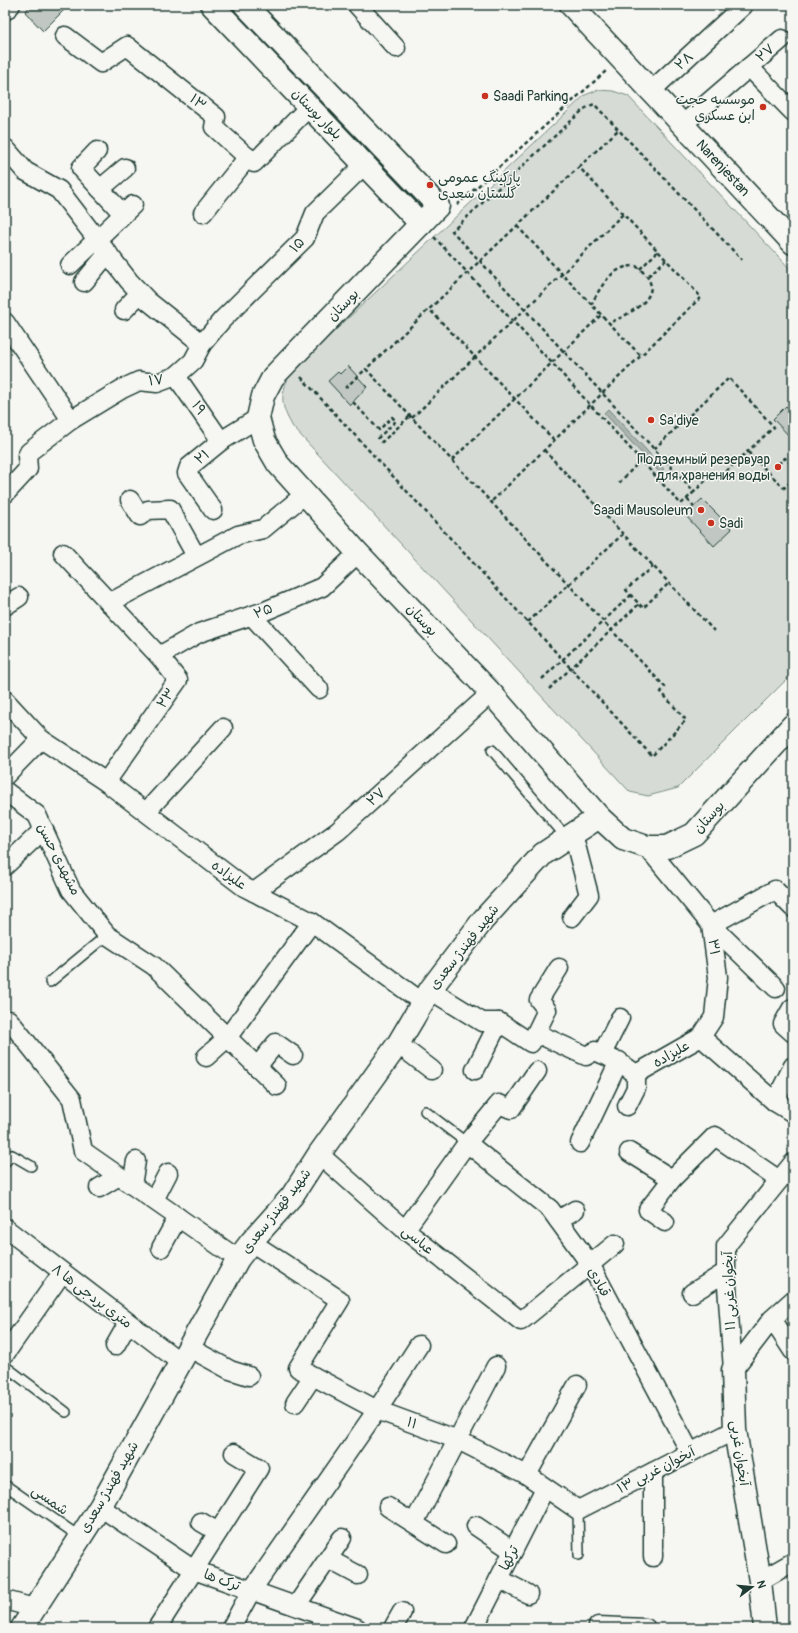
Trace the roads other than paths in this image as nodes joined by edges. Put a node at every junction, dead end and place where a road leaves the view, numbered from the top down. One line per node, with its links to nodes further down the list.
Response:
1 (11, 5): 7 (street)
2 (212, 5): 13 (street, بلوار بوستان)
3 (246, 5): 22 (street, بلوار بوستان)
4 (357, 5): 10 (street)
5 (571, 5): 12 (street, Narenjestan)
6 (744, 5): 12 (street, ۲۸)
7 (5, 11)
8 (65, 36): 18 (street, ۱۳)
9 (782, 39): 11 (street, ۲۷)
10 (396, 48)
11 (749, 67): 14 (street); 15 (street, ۲۷)
12 (651, 91): 15 (street, Narenjestan)
13 (309, 107): 18 (street); 19 (street, بلوار بوستان)
14 (793, 112)
15 (682, 125): 26 (street, Narenjestan)
16 (5, 148): 25 (street)
17 (97, 151): 21 (street)
18 (248, 157): 23 (street)
19 (365, 164): 24 (street, بلوار بوستان); 32 (street, ۱۵)
20 (125, 168): 21 (street)
21 (100, 189): 25 (street)
22 (445, 208): 24 (street, بوستان)
23 (203, 213)
24 (421, 224): 36 (street, بوستان)
25 (97, 239): 27 (street); 28 (street)
26 (793, 243)
27 (108, 253): 29 (street); 30 (street)
28 (70, 265)
29 (84, 282)
30 (140, 293): 31 (street); 34 (street)
31 (124, 310)
32 (222, 320): 34 (street, ۱۷)
33 (5, 322): 37 (street)
34 (202, 344): 35 (street, ۱۷)
35 (176, 376): 37 (street, ۱۷); 38 (street, ۱۹)
36 (258, 418): 38 (street, ۲۱); 40 (street, بوستان)
37 (71, 420): 39 (street, ۱۷)
38 (222, 441): 42 (street, ۲۱)
39 (5, 494)
40 (304, 495): 43 (street, بوستان); 45 (street)
41 (130, 500): 45 (street)
42 (212, 510)
43 (358, 553): 47 (street, ۲۵); 50 (street, بوستان)
44 (63, 554): 46 (street, ۲۳)
45 (196, 556): 46 (street)
46 (109, 602): 48 (street, ۲۳)
47 (252, 616): 48 (street, ۲۵); 49 (street)
48 (159, 656): 57 (street, ۲۳)
49 (319, 689)
50 (491, 693): 60 (street, بوستان); 65 (street, ۲۷)
51 (5, 700): 54 (street, علیزاده)
52 (793, 725): 63 (street, بوستان)
53 (223, 728): 59 (street)
54 (41, 739): 56 (street); 57 (street, علیزاده)
55 (492, 750): 62 (lane)
56 (5, 776)
57 (106, 782): 59 (street, علیزاده)
58 (5, 791): 61 (street, مشهدی حسن)
59 (146, 812): 65 (street, علیزاده)
60 (599, 818): 62 (street, شهید فهندژ سعدی); 63 (street, بوستان)
61 (44, 829): 64 (street); 70 (street, مشهدی حسن)
62 (570, 836): 67 (street); 74 (street, شهید فهندژ سعدی)
63 (647, 847): 69 (street)
64 (5, 866)
65 (254, 892): 68 (street, علیزاده)
66 (793, 908): 69 (street, ۳۱)
67 (572, 918)
68 (312, 922): 74 (street, علیزاده); 81 (street)
69 (711, 925): 73 (street); 80 (street, ۳۱)
70 (108, 935): 72 (lane); 81 (street, مشهدی حسن)
71 (559, 968): 82 (street)
72 (50, 982)
73 (776, 988)
74 (426, 996): 78 (street, علیزاده); 83 (street, شهید فهندژ سعدی)
75 (792, 1008): 79 (street)
76 (620, 1018): 84 (street)
77 (6, 1019): 109 (street)
78 (499, 1022): 82 (street, علیزاده); 91 (street)
79 (793, 1033)
80 (701, 1037): 93 (street, علیزاده); 95 (street, علیزاده)
81 (227, 1038): 86 (street); 89 (street, مشهدی حسن)
82 (533, 1038): 84 (street, علیزاده)
83 (398, 1044): 90 (street); 102 (street, شهید فهندژ سعدی)
84 (602, 1054): 87 (street, علیزاده)
85 (293, 1055): 89 (street)
86 (206, 1057)
87 (620, 1062): 93 (street, علیزاده); 100 (street)
88 (793, 1066): 95 (street)
89 (257, 1067): 94 (street, مشهدی حسن)
90 (432, 1070)
91 (475, 1070)
92 (537, 1070): 99 (street)
93 (636, 1074): 96 (street)
94 (277, 1086)
95 (775, 1102): 98 (street, علیزاده)
96 (627, 1106)
97 (425, 1111): 99 (lane)
98 (793, 1113)
99 (467, 1143): 115 (street, قبادی); 118 (street)
100 (580, 1143)
101 (629, 1152): 108 (street)
102 (319, 1154): 118 (street, عباسی); 119 (street, شهید فهندژ سعدی)
103 (136, 1161): 109 (street)
104 (5, 1162): 106 (lane)
105 (793, 1163): 110 (street, آبخوان غربی ۱۱)
106 (31, 1166)
107 (168, 1173): 112 (street)
108 (672, 1179): 110 (street); 116 (street)
109 (126, 1180): 111 (street); 112 (street)
110 (779, 1180): 124 (street, آبخوان غربی ۱۱)
111 (99, 1188)
112 (154, 1200): 114 (street)
113 (575, 1210): 115 (street)
114 (178, 1217): 121 (street); 122 (street)
115 (558, 1220): 123 (street, قبادی)
116 (666, 1222)
117 (5, 1228): 125 (street, ۸ متری بردجی ها)
118 (405, 1230): 123 (street, عباسی)
119 (251, 1242): 122 (street, شهید فهندژ سعدی); 138 (street)
120 (615, 1244): 123 (street)
121 (161, 1248)
122 (238, 1259): 134 (street, شهید فهندژ سعدی)
123 (590, 1264): 146 (street, قبادی)
124 (726, 1272): 126 (street); 137 (street, آبخوان غربی ۱۱)
125 (62, 1273): 129 (street, ۸ متری بردجی ها); 133 (street)
126 (692, 1293)
127 (793, 1300): 128 (street)
128 (772, 1319): 132 (street); 137 (street)
129 (128, 1323): 130 (street); 134 (street, ۸ متری بردجی ها)
130 (115, 1346)
131 (419, 1346): 142 (street)
132 (793, 1351)
133 (5, 1354)
134 (184, 1355): 139 (street, ۸ متری بردجی ها); 152 (street, شهید فهندژ سعدی)
135 (5, 1366): 143 (lane)
136 (496, 1366): 145 (street)
137 (733, 1370): 144 (street, آبخوان غربی)
138 (305, 1372): 141 (street); 142 (street, ۱۱)
139 (249, 1376)
140 (577, 1385): 149 (street)
141 (295, 1403)
142 (376, 1410): 145 (street, ۱۱); 171 (street)
143 (66, 1412)
144 (735, 1430): 146 (street, آبخوان غربی ۱۳); 170 (street, آبخوان غربی)
145 (458, 1440): 149 (street, ۱۱); 156 (street)
146 (690, 1452): 148 (street, آبخوان غربی ۱۳)
147 (234, 1453): 158 (street)
148 (653, 1472): 154 (street, آبخوان غربی ۱۳); 164 (street)
149 (527, 1475): 151 (street, ۱۱)
150 (5, 1485): 159 (lane, شمسی)
151 (545, 1488): 154 (street, ۱۱); 162 (street, ترکها)
152 (100, 1507): 159 (street, شهید فهندژ سعدی); 167 (street, ترک ها)
153 (388, 1507): 156 (street)
154 (578, 1510): 163 (lane)
155 (201, 1522): 158 (street)
156 (414, 1523): 161 (street)
157 (476, 1526): 162 (street)
158 (218, 1532): 167 (street)
159 (80, 1537): 175 (street, شهید فهندژ سعدی)
160 (342, 1538): 165 (street)
161 (446, 1544)
162 (513, 1551): 169 (street, ترکها)
163 (579, 1555)
164 (653, 1557)
165 (328, 1559): 168 (street); 174 (street)
166 (793, 1562): 170 (street)
167 (194, 1570): 171 (street, ترک ها); 180 (street)
168 (358, 1575)
169 (499, 1579): 172 (street); 184 (street, ترکها)
170 (760, 1581): 186 (street, آبخوان غربی)
171 (251, 1591): 174 (street, ترک ها); 181 (street)
172 (528, 1594)
173 (5, 1600): 175 (street)
174 (296, 1606): 177 (street, ترک ها)
175 (34, 1608): 179 (street, شهید فهندژ سعدی)
176 (402, 1612): 183 (street)
177 (322, 1623): 182 (street, ترک ها)
178 (598, 1626): 185 (street)
179 (22, 1628)
180 (157, 1628)
181 (231, 1628)
182 (357, 1628)
183 (393, 1628)
184 (474, 1628)
185 (646, 1628)
186 (765, 1628)

